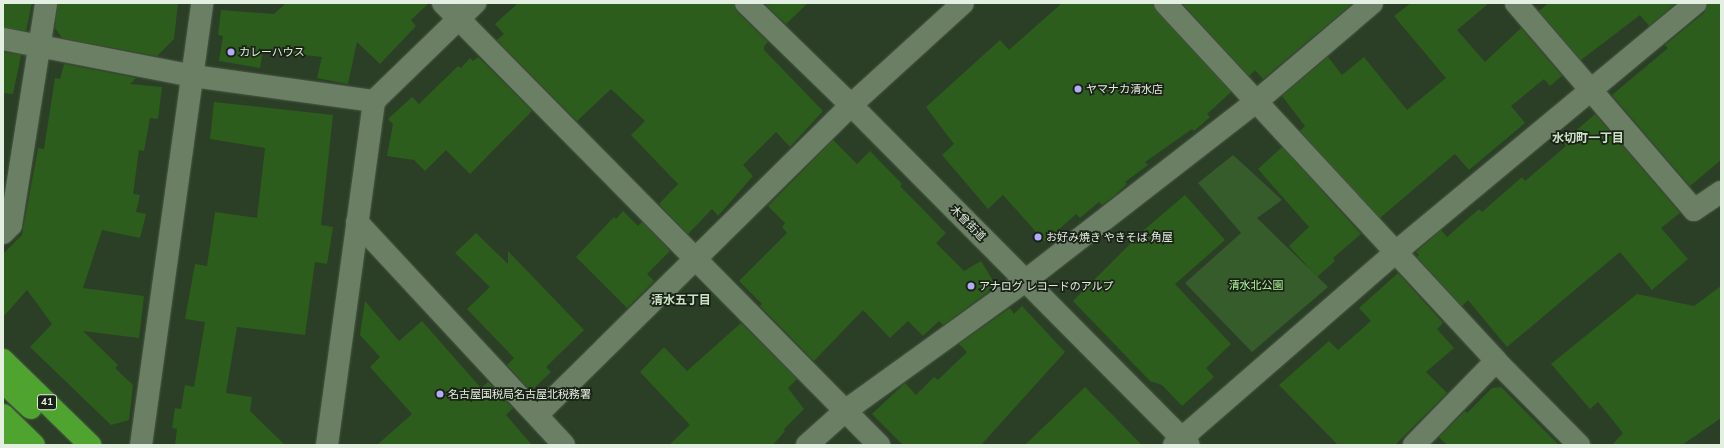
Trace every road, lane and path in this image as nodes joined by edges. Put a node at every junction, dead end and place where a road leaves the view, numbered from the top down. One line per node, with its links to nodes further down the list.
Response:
1 (46, 3): 13 (street)
2 (202, 3): 14 (street)
3 (443, 3): 11 (street)
4 (475, 3): 11 (street)
5 (746, 3): 18 (street, 木曾街道)
6 (963, 3): 18 (street)
7 (1165, 3): 17 (street)
8 (1516, 3): 15 (street)
9 (1696, 3): 15 (street)
10 (1365, 5): 17 (street)
11 (459, 19): 16 (street); 23 (street)
12 (3, 39): 13 (street)
13 (40, 46): 14 (street); 21 (street)
14 (192, 76): 16 (street); 37 (street)
15 (1592, 92): 19 (street); 22 (street)
16 (374, 101): 20 (street)
17 (1258, 101): 22 (street); 24 (street)
18 (851, 105): 23 (street); 24 (street, 木曾街道)
19 (1721, 192)
20 (357, 222): 30 (street); 38 (street)
21 (3, 233)
22 (1396, 251): 26 (street); 32 (street)
23 (696, 257): 28 (street); 30 (street)
24 (1025, 281): 28 (street); 32 (street, 木曾街道)
25 (3, 360): 36 (highway, 41)
26 (1496, 361): 42 (street); 43 (street)
27 (3, 382): 35 (highway)
28 (845, 411): 40 (street); 41 (street)
29 (3, 415): 34 (highway)
30 (537, 415): 39 (street)
31 (3, 439): 33 (highway)
32 (1182, 443)
33 (13, 445)
34 (34, 445)
35 (70, 445)
36 (90, 445)
37 (141, 445)
38 (327, 445)
39 (564, 445)
40 (807, 445)
41 (879, 445)
42 (1414, 445)
43 (1579, 445)

